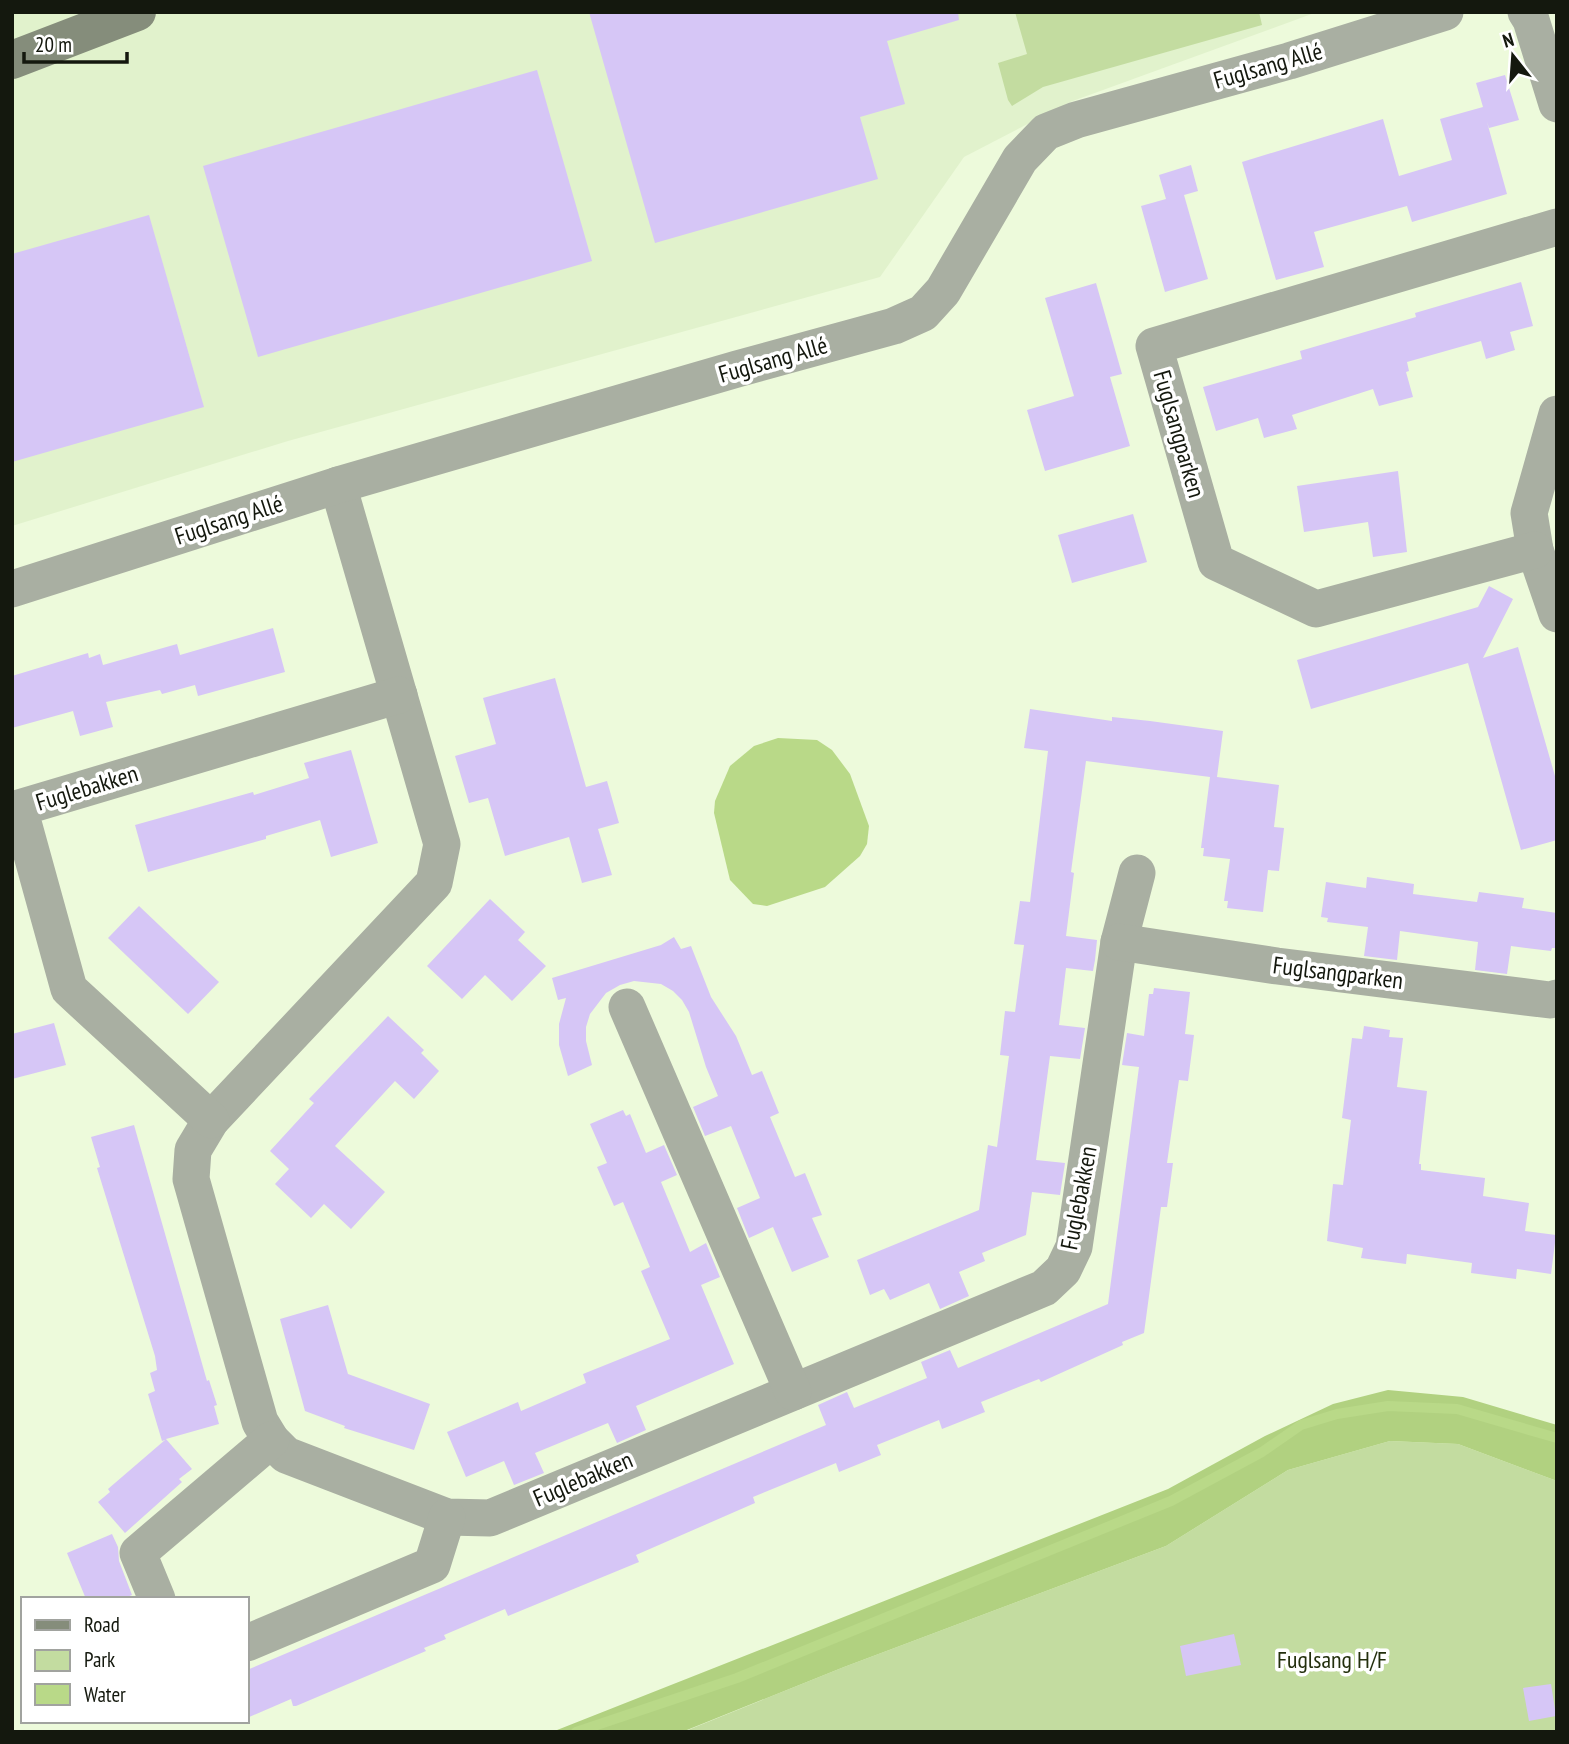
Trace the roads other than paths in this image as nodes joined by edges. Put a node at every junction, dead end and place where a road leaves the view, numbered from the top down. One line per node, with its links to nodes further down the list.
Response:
1 (137, 12): 4 (street)
2 (1445, 12): 8 (street, Fuglsang Allé)
3 (1526, 12): 5 (street)
4 (12, 60)
5 (1557, 104)
6 (1557, 227): 9 (street, Fuglsangparken)
7 (1557, 414): 9 (street)
8 (338, 485): 10 (street, Fuglsang Allé); 12 (street, Fuglebakken)
9 (1535, 550): 11 (street)
10 (12, 589)
11 (1557, 614)
12 (399, 695): 17 (street, Fuglebakken); 17 (street, Fuglebakken)
13 (1137, 873): 14 (street, Fuglebakken)
14 (1119, 942): 15 (street, Fuglsangparken); 18 (street, Fuglebakken)
15 (1557, 998)
16 (627, 1007): 18 (street)
17 (211, 1120): 19 (street, Fuglebakken)
18 (793, 1392): 20 (street, Fuglebakken)
19 (271, 1440): 20 (street, Fuglebakken); 21 (street)
20 (447, 1517): 22 (street)
21 (156, 1597)
22 (248, 1643)

